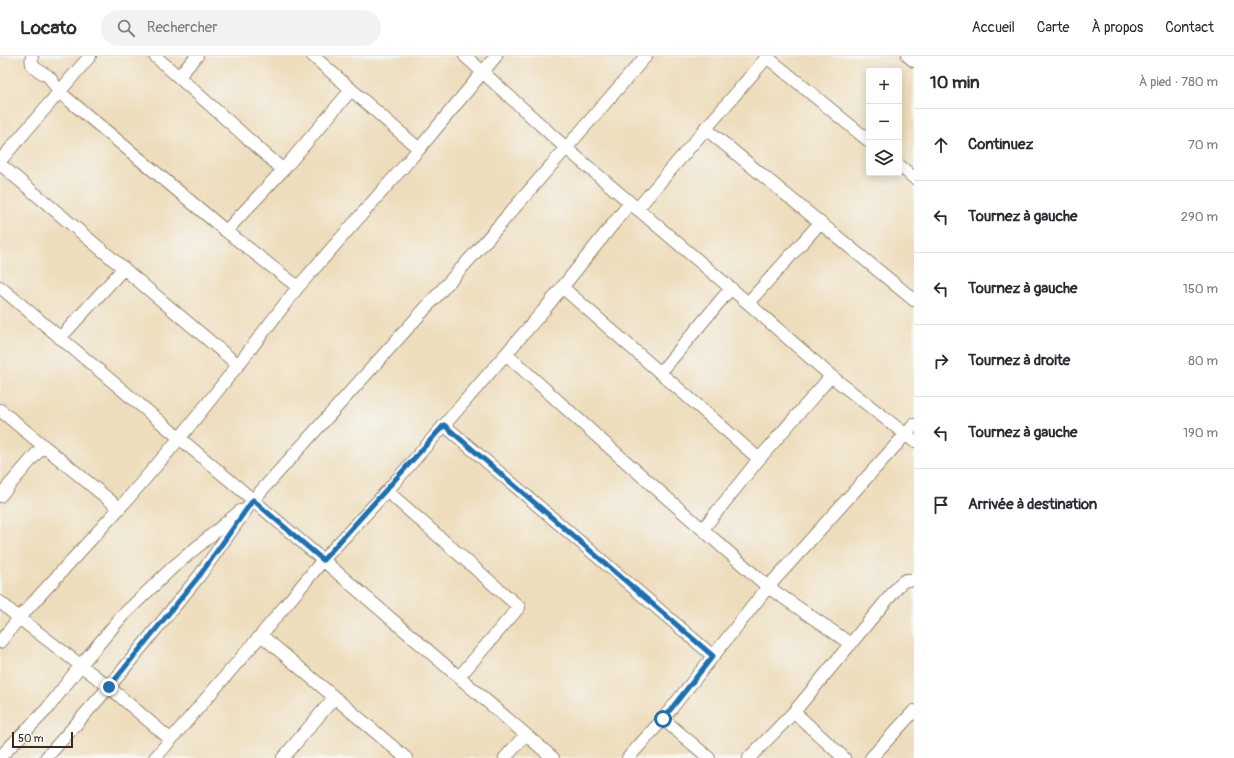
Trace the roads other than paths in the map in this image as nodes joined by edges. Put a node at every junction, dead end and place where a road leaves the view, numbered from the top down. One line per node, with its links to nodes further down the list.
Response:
1 (32, 56): 15 (street)
2 (90, 56): 15 (street)
3 (155, 56): 13 (street)
4 (197, 56): 13 (street)
5 (313, 56): 14 (street)
6 (465, 56): 12 (street)
7 (496, 56): 12 (street)
8 (646, 56): 18 (street)
9 (908, 56): 11 (street)
10 (767, 57): 16 (street); 17 (street)
11 (914, 61)
12 (483, 72): 18 (street); 19 (street)
13 (179, 76): 23 (street)
14 (351, 90): 19 (street); 23 (street)
15 (58, 91): 20 (street); 27 (street)
16 (706, 128): 25 (street); 26 (street)
17 (868, 140)
18 (566, 148): 25 (street); 49 (street)
19 (419, 149): 30 (street)
20 (0, 161)
21 (0, 164): 28 (street)
22 (902, 168): 24 (street)
23 (283, 170): 27 (street)
24 (914, 178)
25 (634, 206): 29 (street); 31 (street)
26 (820, 223): 33 (street); 34 (street)
27 (226, 231): 30 (street)
28 (124, 268): 35 (street); 37 (street)
29 (562, 286): 36 (street); 38 (street)
30 (298, 288): 37 (street)
31 (731, 288): 34 (street); 38 (street)
32 (2, 293): 35 (street)
33 (914, 300)
34 (748, 303): 39 (street)
35 (60, 338): 44 (street)
36 (506, 354): 41 (street); 51 (street)
37 (238, 365): 44 (street)
38 (660, 373): 46 (street)
39 (831, 376): 43 (street); 46 (street)
40 (0, 410): 45 (street)
41 (444, 425): 47 (street); 60 (street)
42 (914, 425): 43 (street)
43 (910, 438): 54 (street)
44 (179, 439): 49 (street); 50 (street)
45 (43, 446): 48 (street); 50 (street)
46 (759, 459): 51 (street)
47 (386, 491): 52 (street); 62 (street)
48 (0, 496)
49 (253, 500): 52 (street); 61 (street); 63 (street)
50 (119, 508): 56 (street)
51 (703, 529): 54 (street)
52 (323, 560): 57 (street); 62 (street)
53 (914, 580): 59 (street)
54 (768, 587): 59 (street); 60 (street)
55 (0, 602): 56 (street)
56 (19, 618): 58 (street); 61 (street)
57 (261, 635): 64 (street); 69 (street)
58 (0, 642)
59 (851, 644): 66 (street)
60 (713, 656): 67 (street)
61 (80, 666): 63 (street); 70 (street)
62 (459, 677): 68 (street)
63 (109, 687): 69 (street); 71 (street)
64 (334, 698): 73 (street); 74 (street)
65 (914, 711): 81 (street)
66 (794, 712): 79 (street); 80 (street)
67 (663, 719): 77 (street); 78 (street)
68 (525, 735): 75 (street); 76 (street)
69 (170, 739): 72 (street)
70 (0, 757)
71 (46, 758)
72 (155, 758)
73 (283, 758)
74 (406, 758)
75 (505, 758)
76 (553, 758)
77 (628, 758)
78 (709, 758)
79 (749, 758)
80 (844, 758)
81 (871, 758)

